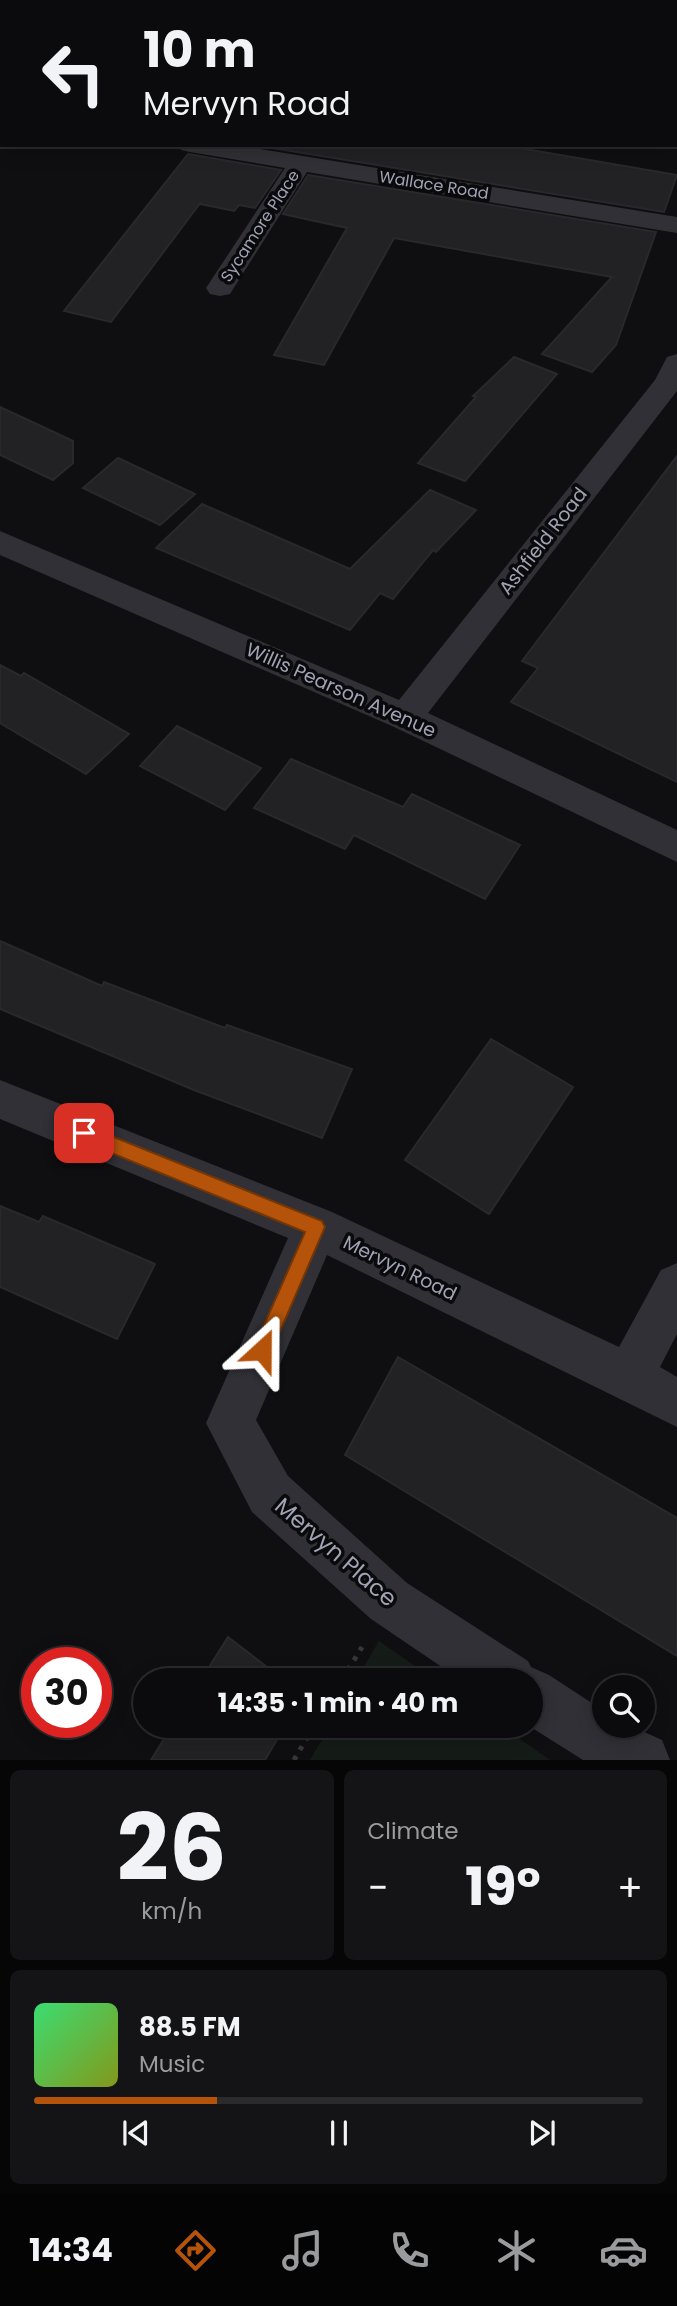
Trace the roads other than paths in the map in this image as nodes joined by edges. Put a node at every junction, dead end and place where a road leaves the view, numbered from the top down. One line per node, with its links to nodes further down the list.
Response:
1 (202, 147): 2 (street, Wallace Road)
2 (300, 163): 3 (street, Wallace Road); 4 (street, Sycamore Place)
3 (677, 225)
4 (220, 288)
5 (677, 363): 7 (street, Ashfield Road)
6 (0, 542): 7 (street, Willis Pearson Avenue)
7 (405, 717): 8 (street, Willis Pearson Avenue)
8 (677, 847)
9 (0, 1098): 10 (street, Mervyn Road)
10 (316, 1227): 12 (street, Mervyn Road); 14 (street, Mervyn Place)
11 (677, 1286): 12 (street)
12 (629, 1377): 13 (street, Mervyn Road)
13 (677, 1403)
14 (491, 1668)
15 (543, 1703): 16 (street)
16 (642, 1760)

